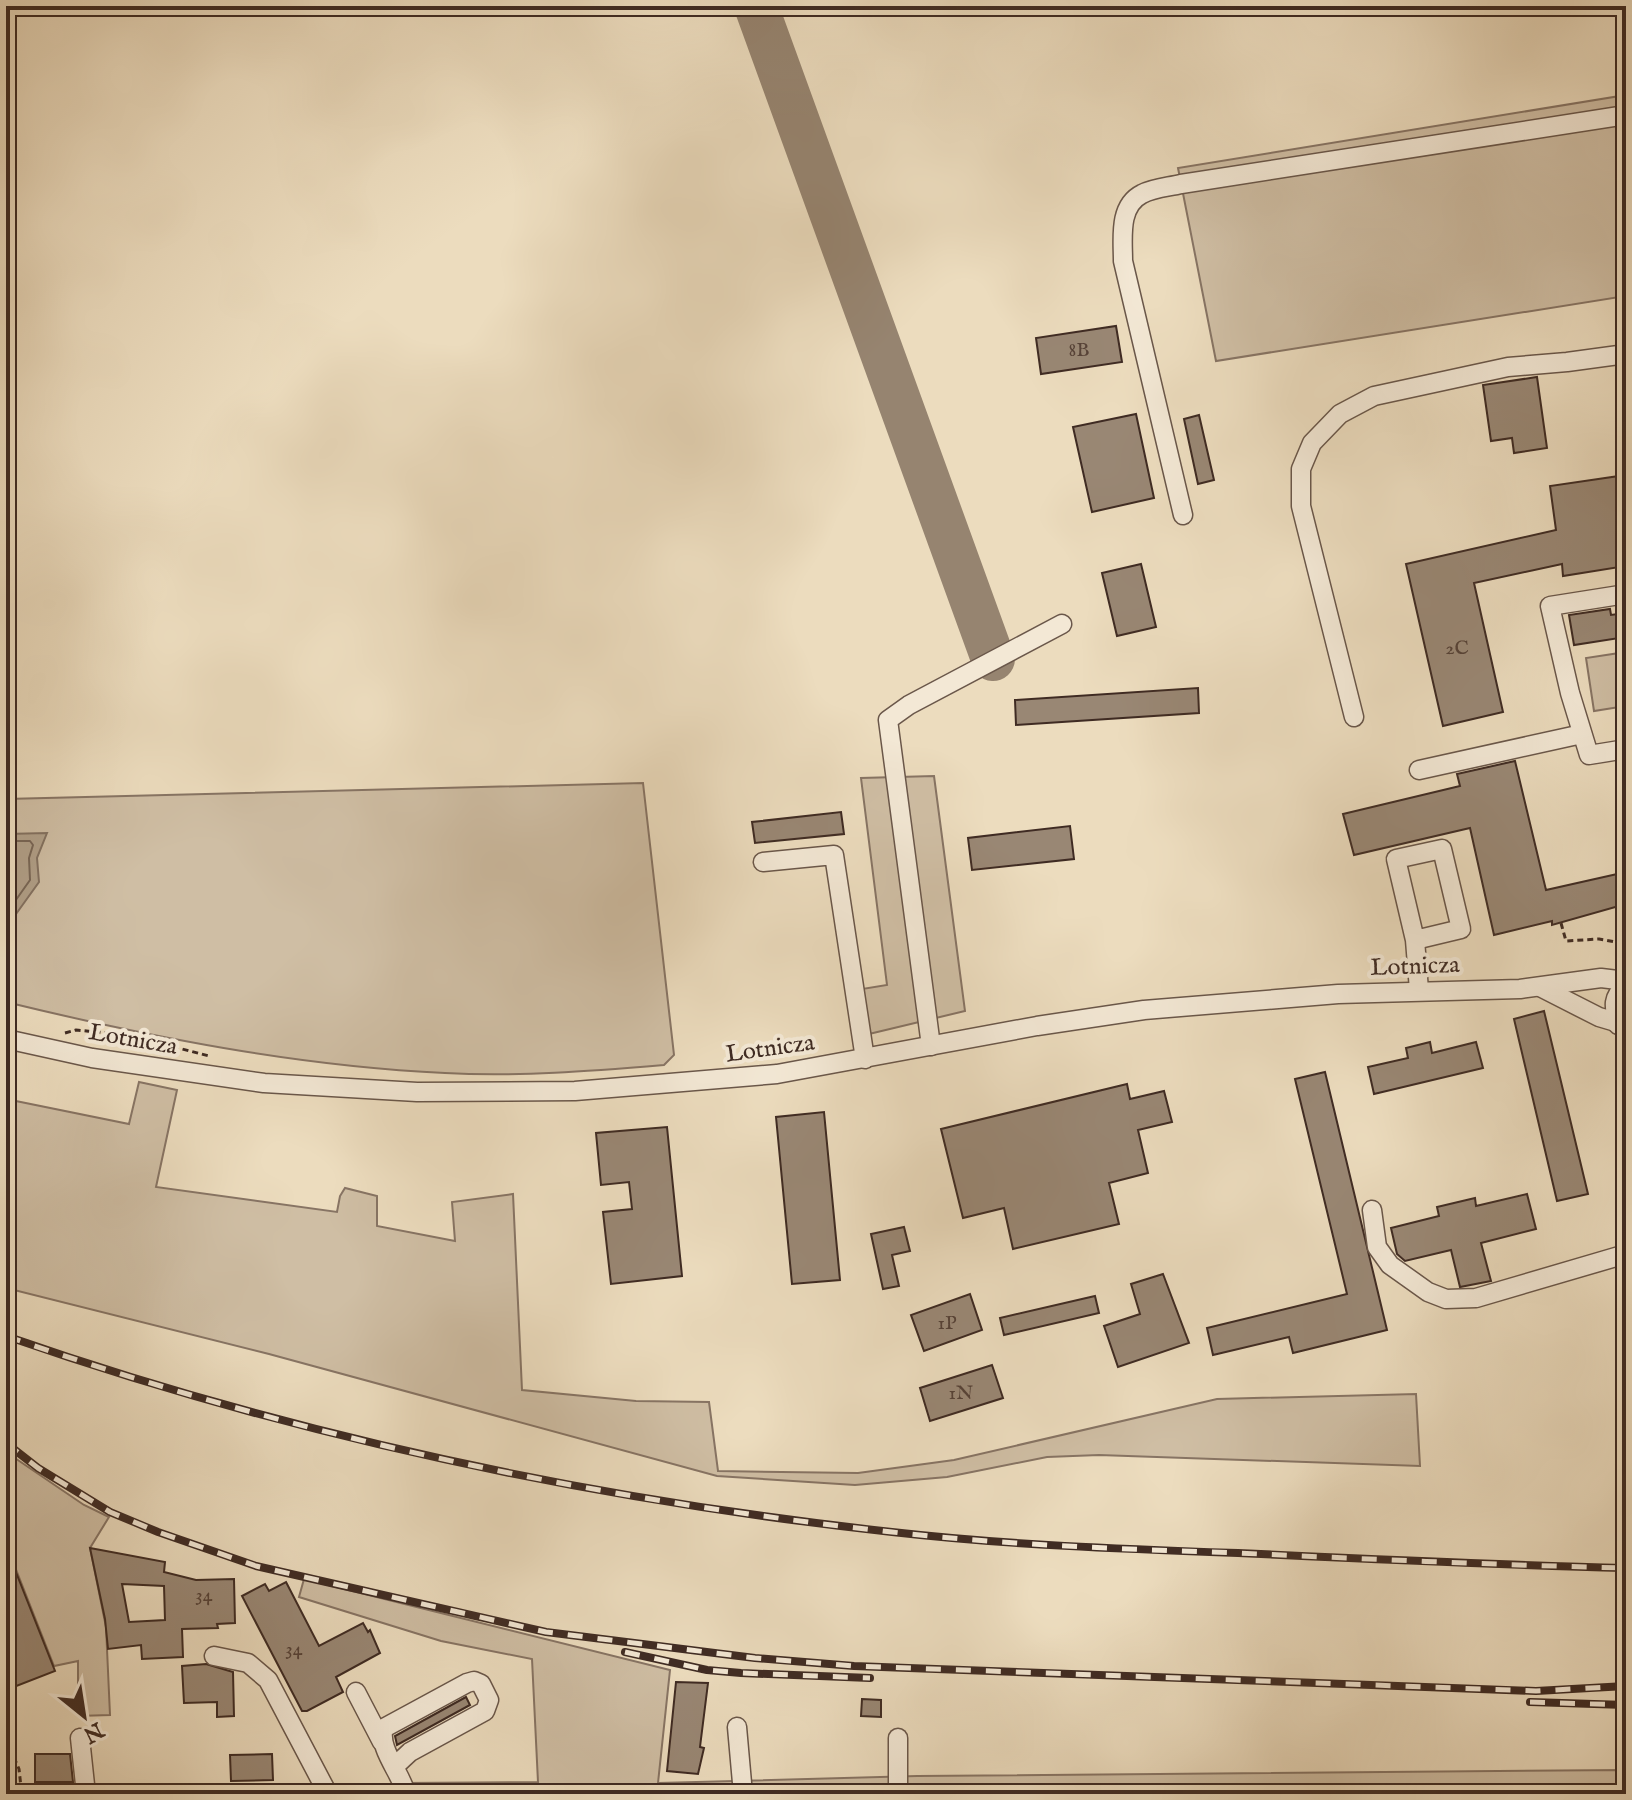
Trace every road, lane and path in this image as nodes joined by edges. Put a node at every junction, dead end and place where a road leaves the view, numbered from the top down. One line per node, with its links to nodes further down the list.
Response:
1 (1626, 115): 3 (street)
2 (1626, 354): 6 (street)
3 (1183, 515)
4 (1626, 594): 7 (street)
5 (1062, 624): 20 (street)
6 (1354, 717)
7 (1582, 734): 8 (street); 9 (street)
8 (1626, 749)
9 (1419, 770)
10 (763, 862): 22 (street)
11 (1561, 923): 13 (path)
12 (1415, 940): 12 (street); 16 (street)
13 (1626, 944)
14 (1626, 983): 15 (street, Lotnicza); 17 (street)
15 (1540, 987): 16 (street, Lotnicza); 17 (street, Lotnicza)
16 (1419, 990): 20 (street, Lotnicza)
17 (1622, 1025)
18 (57, 1034): 21 (path)
19 (6, 1039): 22 (street, Lotnicza)
20 (931, 1046): 22 (street, Lotnicza)
21 (216, 1058)
22 (865, 1059)
23 (1372, 1210): 24 (street)
24 (1626, 1254)
25 (214, 1656): 38 (street)
26 (356, 1692): 31 (street)
27 (737, 1727): 40 (street)
28 (80, 1738): 39 (street)
29 (898, 1738): 41 (street)
30 (6, 1739): 35 (path)
31 (382, 1742): 32 (street); 32 (street)
32 (395, 1766): 37 (street)
33 (52, 1783): 36 (path)
34 (6, 1787): 35 (path)
35 (21, 1787): 36 (path)
36 (43, 1787): 39 (path)
37 (399, 1790): 38 (path)
38 (327, 1791): 39 (path)
39 (86, 1792)
40 (743, 1794)
41 (898, 1794)

